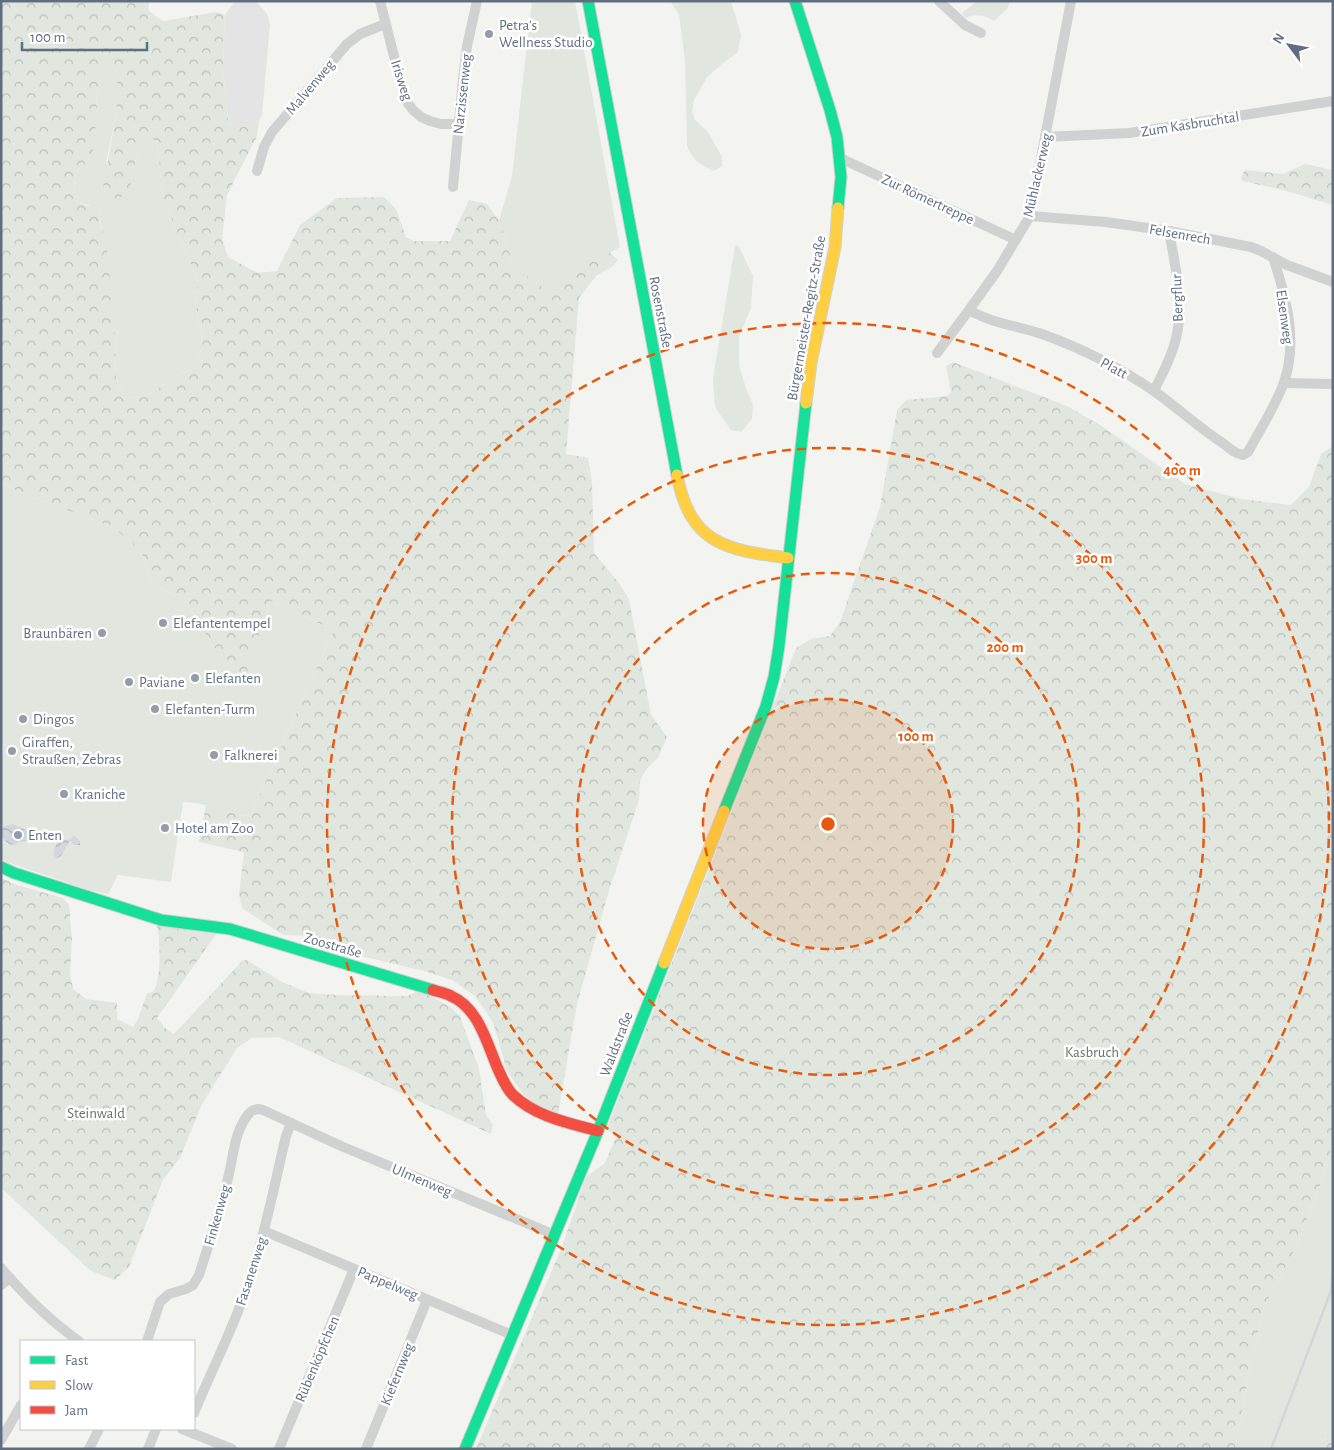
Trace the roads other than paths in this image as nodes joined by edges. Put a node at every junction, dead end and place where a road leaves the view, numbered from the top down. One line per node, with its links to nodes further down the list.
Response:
1 (380, 1): 7 (street, Irisweg)
2 (477, 1): 10 (street, Narzissenweg)
3 (588, 1): 26 (street, Rosenstraße)
4 (795, 1): 12 (street, Bürgermeister-Regitz-Straße)
5 (939, 1): 8 (street)
6 (1071, 1): 11 (street, Mühlackerweg)
7 (385, 24): 10 (street, Irisweg); 13 (street, Malvenweg)
8 (981, 33)
9 (1333, 101): 11 (street, Zum Kasbruchtal)
10 (459, 124): 14 (street, Narzissenweg)
11 (1046, 137): 15 (street, Mühlackerweg)
12 (840, 158): 17 (street, Zur Römertreppe); 26 (street, Bürgermeister-Regitz-Straße)
13 (258, 171)
14 (453, 187)
15 (1030, 216): 16 (street, Felsenrech); 17 (street, Mühlackerweg)
16 (1170, 231): 18 (street, Felsenrech); 24 (street, Bergflur)
17 (1016, 240): 20 (street, Mühlackerweg)
18 (1273, 257): 19 (street, Felsenrech); 22 (street, Elsenweg)
19 (1328, 280)
20 (969, 310): 21 (street, Mühlackerweg); 24 (street, Platt)
21 (936, 353)
22 (1284, 383): 23 (street); 25 (street, Elsenweg)
23 (1333, 384)
24 (1154, 391): 25 (street, Platt)
25 (1244, 455)
26 (788, 558): 27 (street, Bürgermeister-Regitz-Straße)
27 (779, 646): 30 (street, Waldstraße)
28 (1, 867): 30 (street, Zoostraße)
29 (291, 1123): 31 (street, Fasanenweg); 32 (street, Ulmenweg); 42 (street, Finkenweg)
30 (598, 1131): 32 (street, Waldstraße)
31 (264, 1232): 34 (street, Pappelweg); 44 (street, Fasanenweg)
32 (554, 1236): 39 (street, Waldstraße)
33 (1, 1268): 35 (street)
34 (354, 1269): 37 (street, Pappelweg); 52 (street, Rübenköpfchen)
35 (10, 1278): 36 (street); 38 (street)
36 (1, 1285)
37 (427, 1300): 39 (street, Pappelweg); 53 (street, Kiefernweg)
38 (64, 1331): 40 (street); 41 (street)
39 (512, 1335): 54 (street, Waldstraße)
40 (59, 1340)
41 (78, 1340)
42 (147, 1340)
43 (20, 1407): 48 (street)
44 (195, 1409)
45 (98, 1430): 49 (street)
46 (156, 1430): 50 (street)
47 (187, 1430): 51 (street)
48 (1, 1440)
49 (89, 1449)
50 (148, 1449)
51 (232, 1449)
52 (279, 1449)
53 (366, 1449)
54 (465, 1449)

